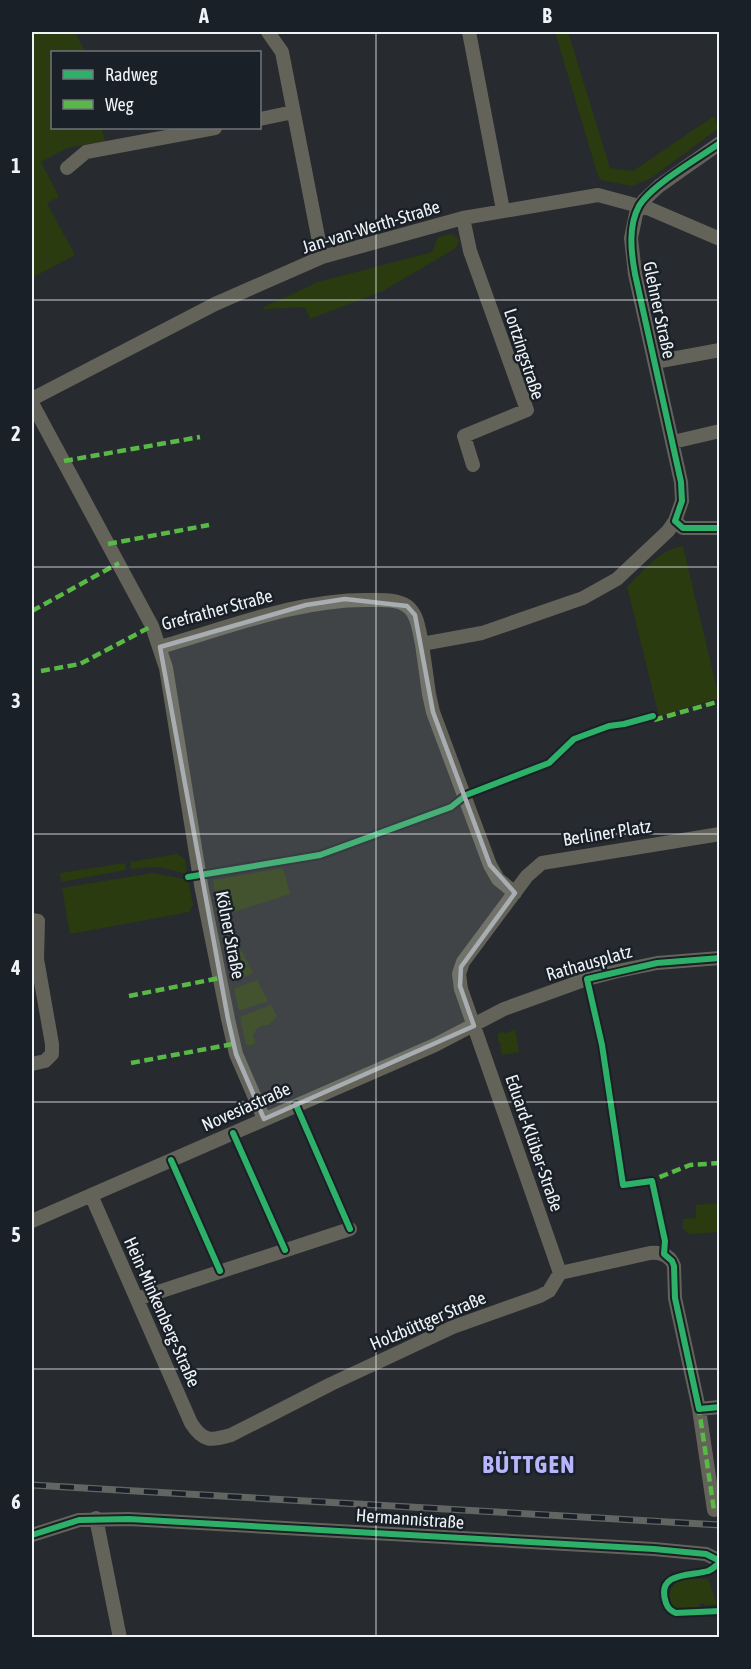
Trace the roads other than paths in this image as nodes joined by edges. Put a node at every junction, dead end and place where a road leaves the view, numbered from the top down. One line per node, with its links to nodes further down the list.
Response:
1 (267, 32): 3 (street)
2 (469, 32): 9 (street)
3 (293, 112): 4 (street); 12 (street)
4 (261, 119)
5 (210, 129): 7 (street)
6 (720, 143): 8 (street)
7 (67, 168)
8 (639, 206): 9 (street, Jan-van-Werth-Straße); 11 (street, Jan-van-Werth-Straße); 14 (street, Glehner Straße)
9 (503, 210): 10 (street, Jan-van-Werth-Straße)
10 (463, 218): 12 (street, Jan-van-Werth-Straße); 18 (street, Lortzingstraße)
11 (720, 239)
12 (322, 257): 15 (street, Jan-van-Werth-Straße)
13 (720, 350): 14 (street)
14 (655, 362): 17 (street, Glehner Straße)
15 (32, 401): 22 (street, Grefrather Straße)
16 (720, 431): 17 (street)
17 (673, 442): 19 (street, Glehner Straße)
18 (473, 465)
19 (675, 521): 20 (street); 21 (street)
20 (720, 528)
21 (422, 644): 22 (street, Grefrather Straße); 24 (street)
22 (160, 647): 29 (street, Kölner Straße)
23 (720, 834): 24 (street, Berliner Platz)
24 (514, 893): 27 (street)
25 (35, 920): 28 (street)
26 (720, 958): 27 (street, Rathausplatz)
27 (474, 1026): 29 (street, Novesiastraße); 33 (street, Eduard-Klüber-Straße)
28 (32, 1064)
29 (264, 1119): 30 (street, Novesiastraße)
30 (91, 1195): 31 (street, Novesiastraße); 34 (street, Hein-Minkenberg-Straße)
31 (32, 1221)
32 (350, 1229): 34 (street)
33 (560, 1273): 36 (street); 37 (street, Holzbüttger Straße)
34 (137, 1299): 37 (street, Hein-Minkenberg-Straße)
35 (720, 1407): 36 (street)
36 (699, 1410): 38 (street)
37 (206, 1439)
38 (714, 1510)
39 (96, 1518): 40 (street, Hermannistraße); 41 (street, Hermannistraße); 42 (street)
40 (32, 1535)
41 (720, 1561)
42 (120, 1638)

